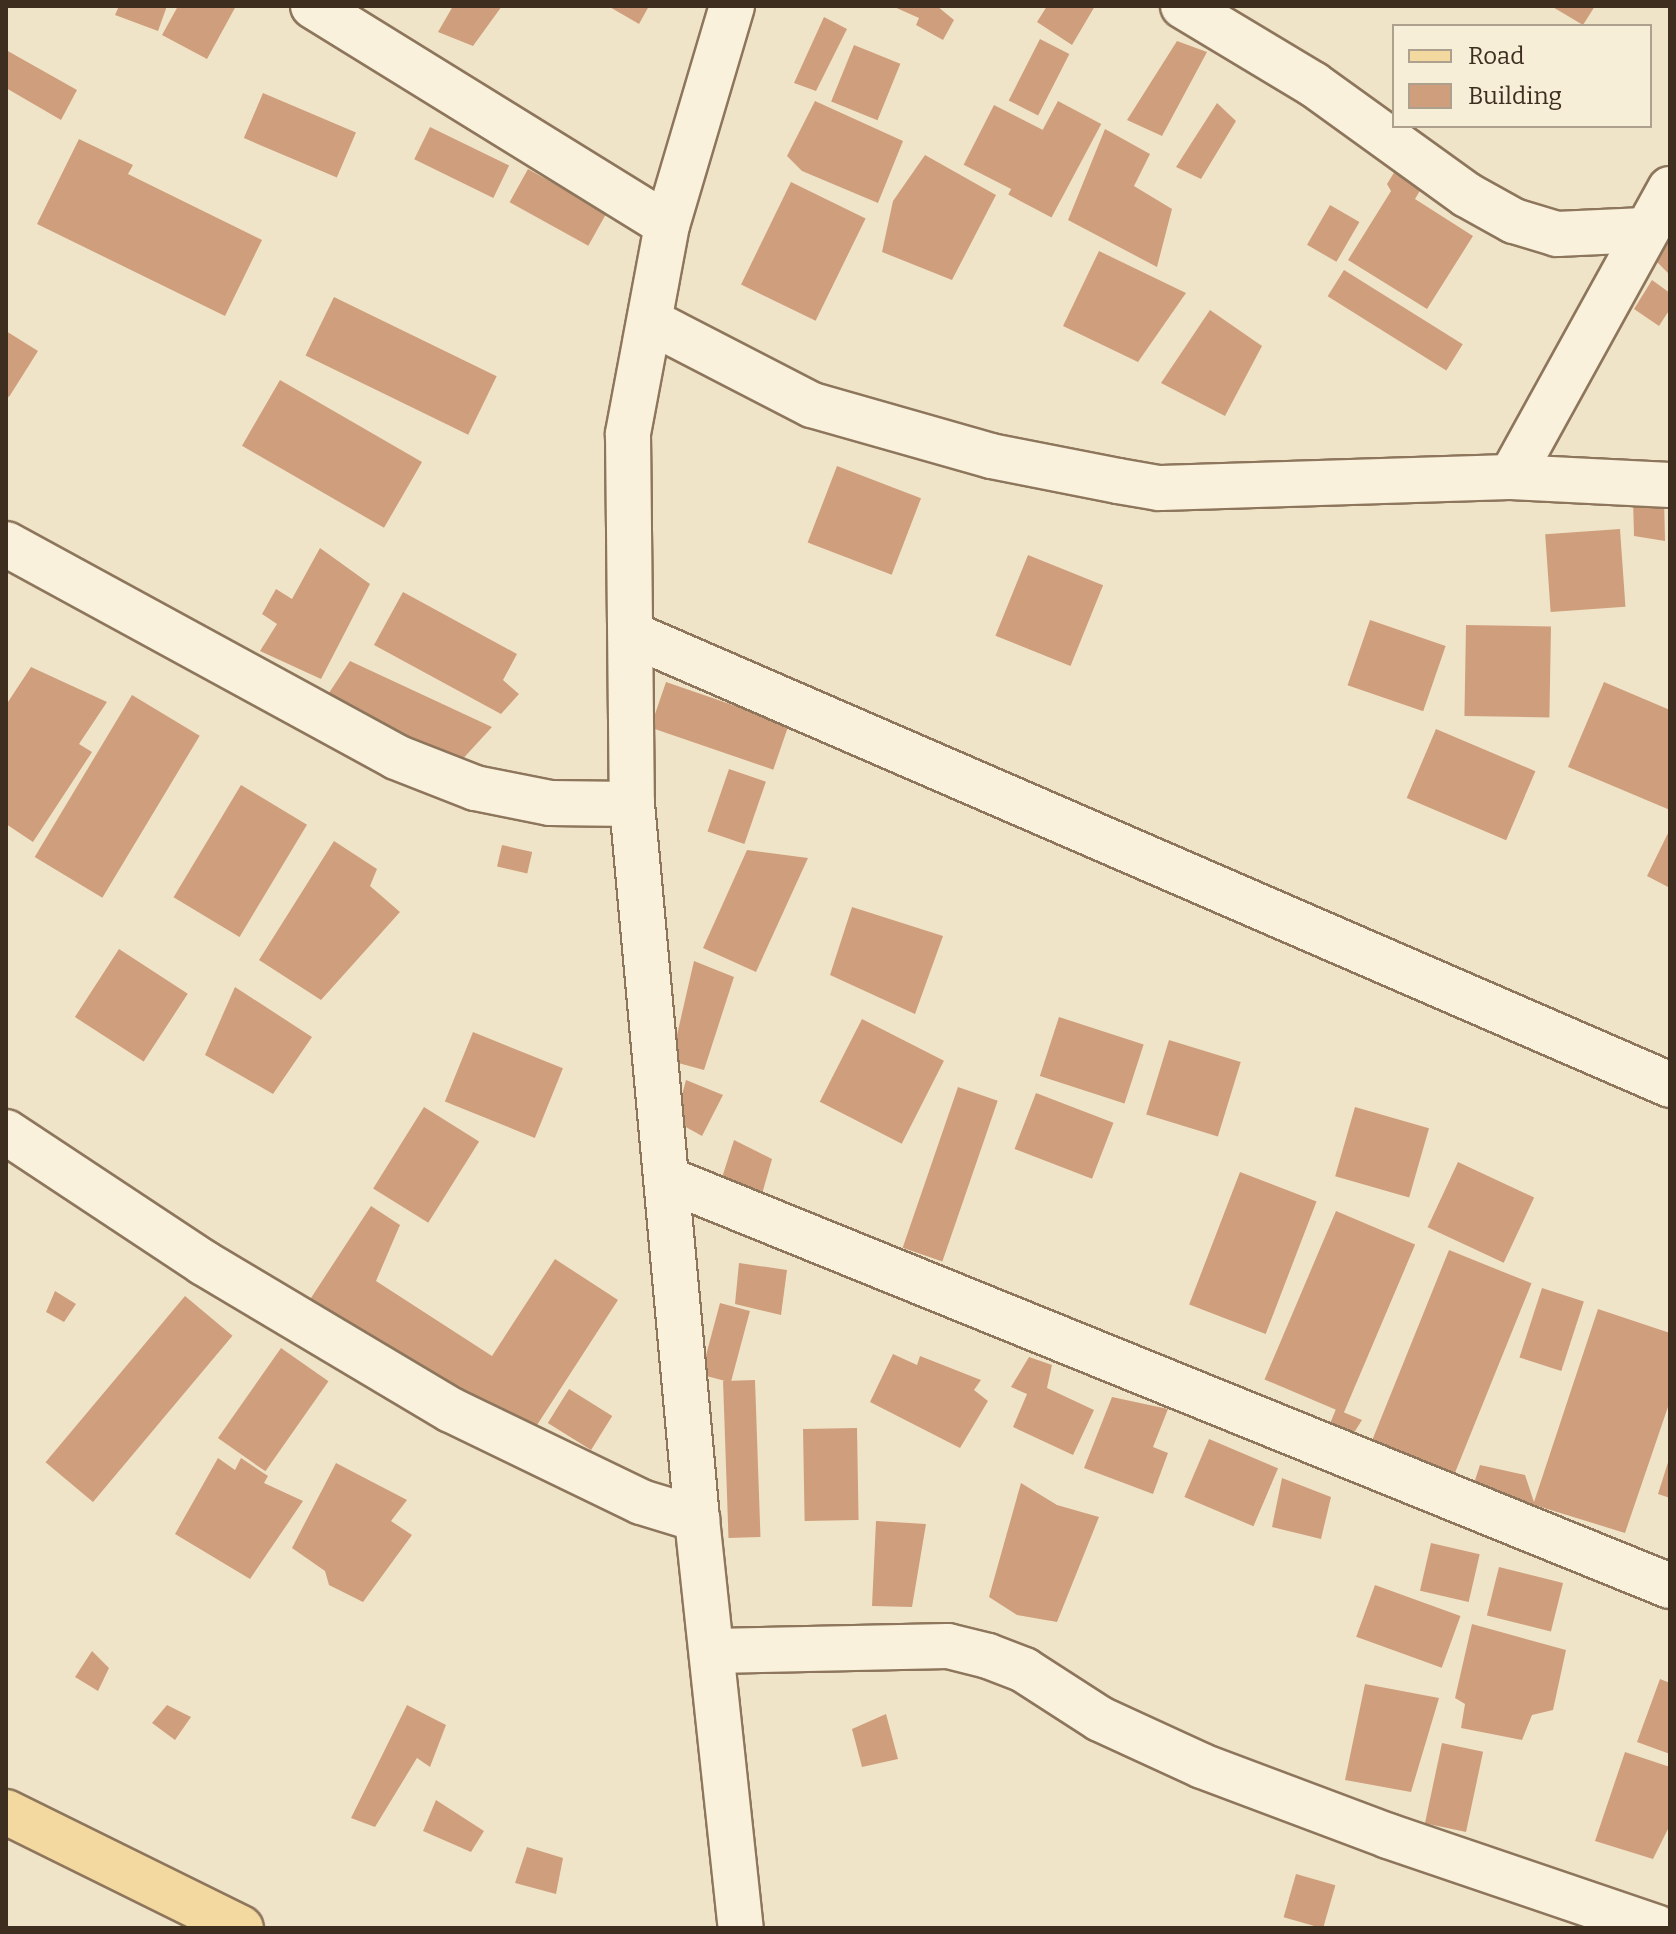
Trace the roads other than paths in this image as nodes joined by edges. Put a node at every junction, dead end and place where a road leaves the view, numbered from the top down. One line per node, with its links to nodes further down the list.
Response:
1 (313, 6): 5 (street)
2 (732, 6): 5 (street)
3 (1183, 6): 6 (street)
4 (1670, 189): 6 (street)
5 (667, 225): 7 (street)
6 (1644, 230): 8 (street)
7 (651, 322): 8 (street); 11 (street)
8 (1511, 477): 9 (street)
9 (1670, 485)
10 (6, 544): 12 (street)
11 (631, 634): 12 (street); 13 (street)
12 (632, 804): 15 (street)
13 (1670, 1085)
14 (6, 1132): 16 (street)
15 (669, 1180): 16 (street); 17 (street)
16 (697, 1519): 18 (street)
17 (1670, 1586)
18 (714, 1651): 21 (street); 22 (street)
19 (6, 1812): 20 (main road)
20 (241, 1928)
21 (741, 1928)
22 (1658, 1928)

